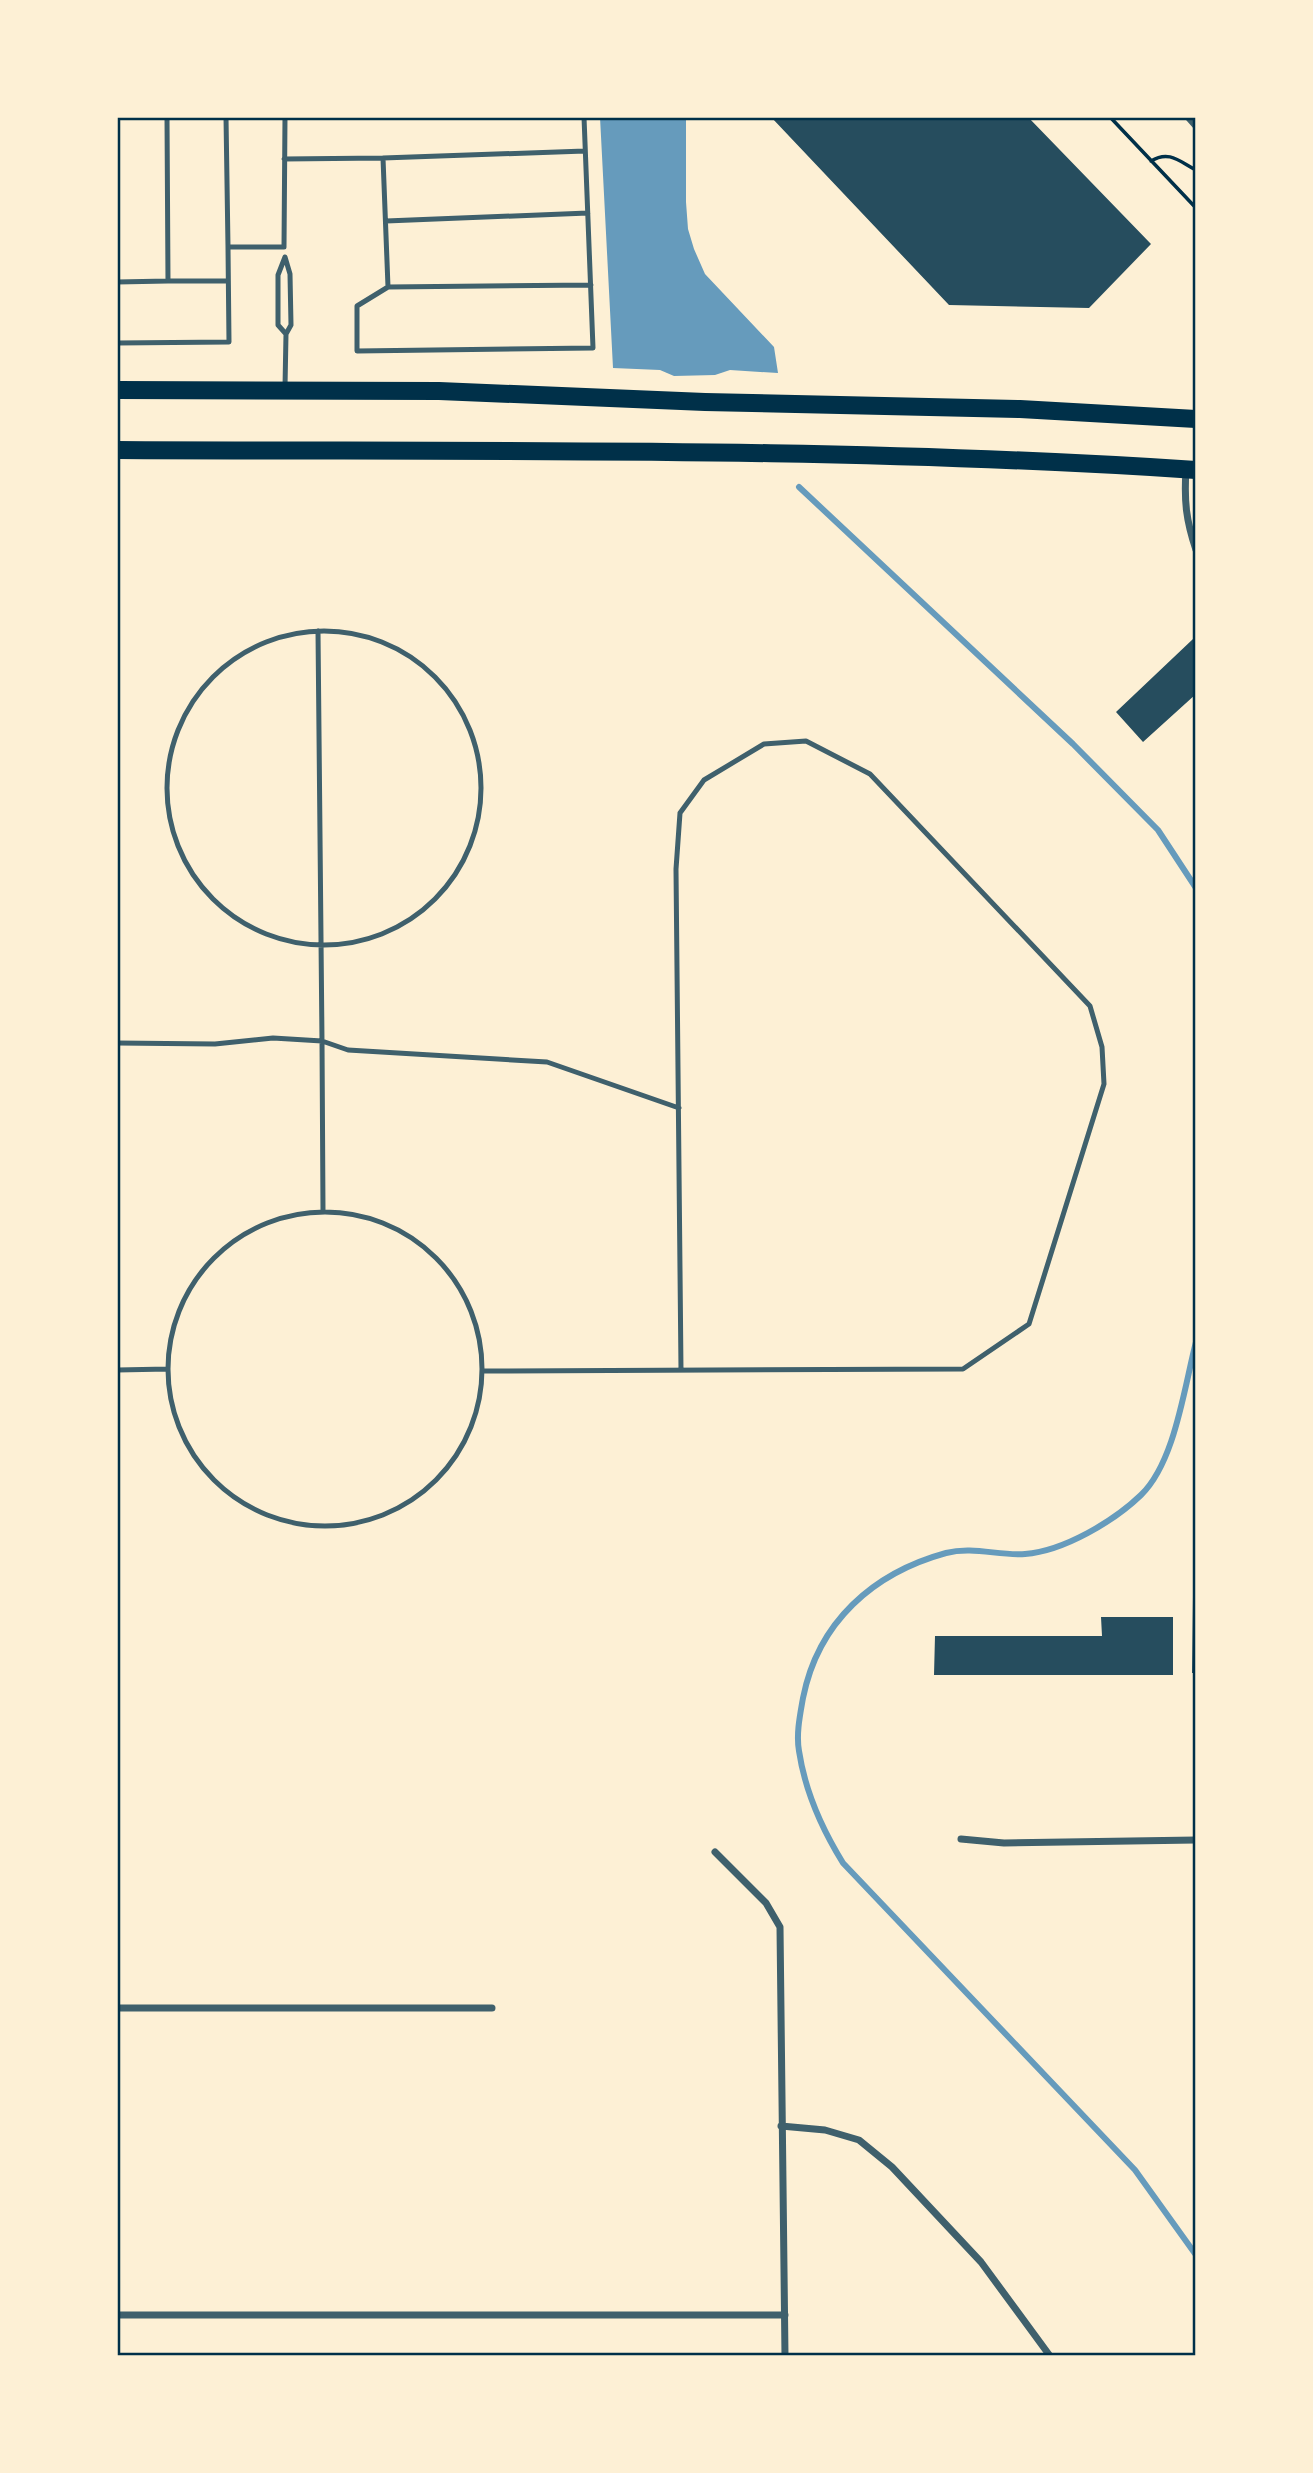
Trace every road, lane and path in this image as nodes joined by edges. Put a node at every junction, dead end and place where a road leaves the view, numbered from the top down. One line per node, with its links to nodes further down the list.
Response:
1 (167, 117): 19 (lane)
2 (226, 117): 16 (lane)
3 (285, 117): 10 (lane)
4 (584, 117): 8 (lane)
5 (1110, 117): 11 (path)
6 (1188, 117): 7 (street)
7 (1196, 126)
8 (585, 150): 9 (lane); 14 (lane)
9 (383, 158): 10 (lane); 15 (lane)
10 (284, 159): 17 (lane)
11 (1151, 161): 12 (path); 13 (path)
12 (1196, 170)
13 (1196, 208)
14 (588, 213): 15 (lane); 22 (lane)
15 (386, 220): 23 (lane)
16 (228, 247): 17 (lane); 20 (lane)
17 (284, 247): 18 (lane)
18 (285, 257): 24 (lane); 24 (lane)
19 (168, 281): 20 (lane); 21 (lane)
20 (228, 281): 25 (lane)
21 (117, 282)
22 (591, 285): 23 (lane); 23 (lane)
23 (388, 288)
24 (286, 334): 27 (lane)
25 (117, 343)
26 (117, 390): 27 (main road)
27 (285, 390): 28 (main road)
28 (1196, 419)
29 (117, 450): 30 (main road)
30 (1191, 469): 31 (street)
31 (1196, 550)
32 (318, 631): 33 (lane); 33 (lane); 33 (lane)
33 (321, 946): 34 (lane)
34 (322, 1041): 35 (lane); 36 (lane); 37 (lane)
35 (117, 1043)
36 (679, 1108): 40 (lane); 40 (lane)
37 (323, 1211): 38 (lane); 41 (lane)
38 (168, 1369): 39 (lane); 41 (lane)
39 (117, 1370)
40 (681, 1370): 41 (lane)
41 (482, 1371)
42 (961, 1839): 43 (street)
43 (1196, 1840)
44 (715, 1852): 47 (street)
45 (117, 2008): 46 (street)
46 (492, 2008)
47 (782, 2126): 49 (street); 51 (street)
48 (117, 2315): 49 (street)
49 (785, 2315): 50 (street)
50 (785, 2356)
51 (1050, 2356)

